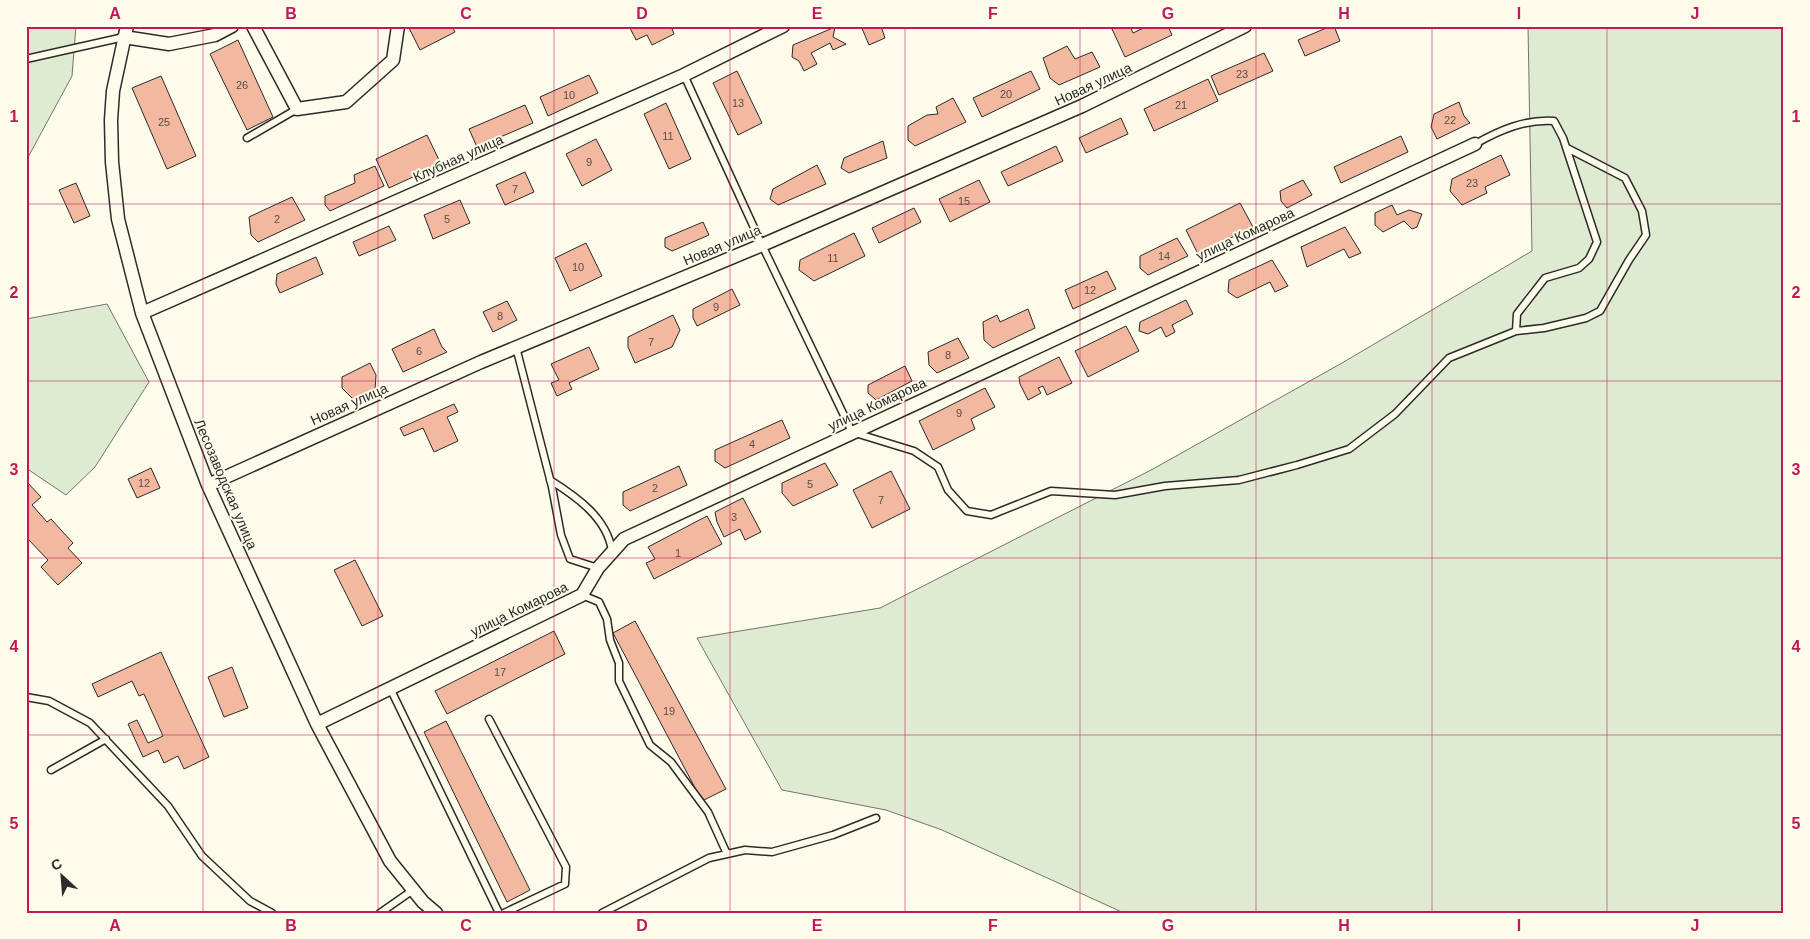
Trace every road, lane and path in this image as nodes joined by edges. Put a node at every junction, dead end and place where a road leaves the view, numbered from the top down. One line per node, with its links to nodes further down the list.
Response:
1 (232, 26): 7 (street)
2 (253, 26): 10 (street)
3 (398, 26): 10 (street)
4 (784, 26): 6 (street, Клубная улица)
5 (1245, 26): 14 (street, Новая улица)
6 (758, 31): 9 (street, Клубная улица)
7 (126, 32): 8 (lane); 15 (street, Лесозаводская улица)
8 (26, 59)
9 (684, 75): 14 (lane); 15 (street, Клубная улица)
10 (297, 109): 11 (lane)
11 (247, 138)
12 (1475, 144): 13 (lane); 18 (street, улица Комарова)
13 (1567, 148): 16 (lane); 16 (lane)
14 (762, 245): 17 (street, Новая улица); 18 (lane)
15 (142, 313): 20 (street, Лесозаводская улица)
16 (1516, 330): 18 (lane)
17 (516, 347): 19 (lane); 20 (street, Новая улица)
18 (852, 432): 21 (street, улица Комарова)
19 (550, 480): 21 (lane); 22 (lane)
20 (208, 485): 27 (street, Лесозаводская улица)
21 (612, 551): 22 (street, улица Комарова)
22 (598, 568): 23 (street, улица Комарова)
23 (582, 595): 24 (street, улица Комарова); 31 (lane)
24 (390, 688): 27 (street, улица Комарова); 36 (lane)
25 (26, 697): 28 (lane)
26 (489, 718): 37 (lane)
27 (317, 724): 32 (street, Лесозаводская улица)
28 (106, 739): 29 (lane); 33 (lane)
29 (51, 770)
30 (876, 818): 31 (lane)
31 (726, 854): 38 (lane)
32 (413, 890): 34 (lane); 35 (street, Лесозаводская улица)
33 (272, 913)
34 (380, 913)
35 (436, 913)
36 (499, 913)
37 (504, 913)
38 (602, 913)

